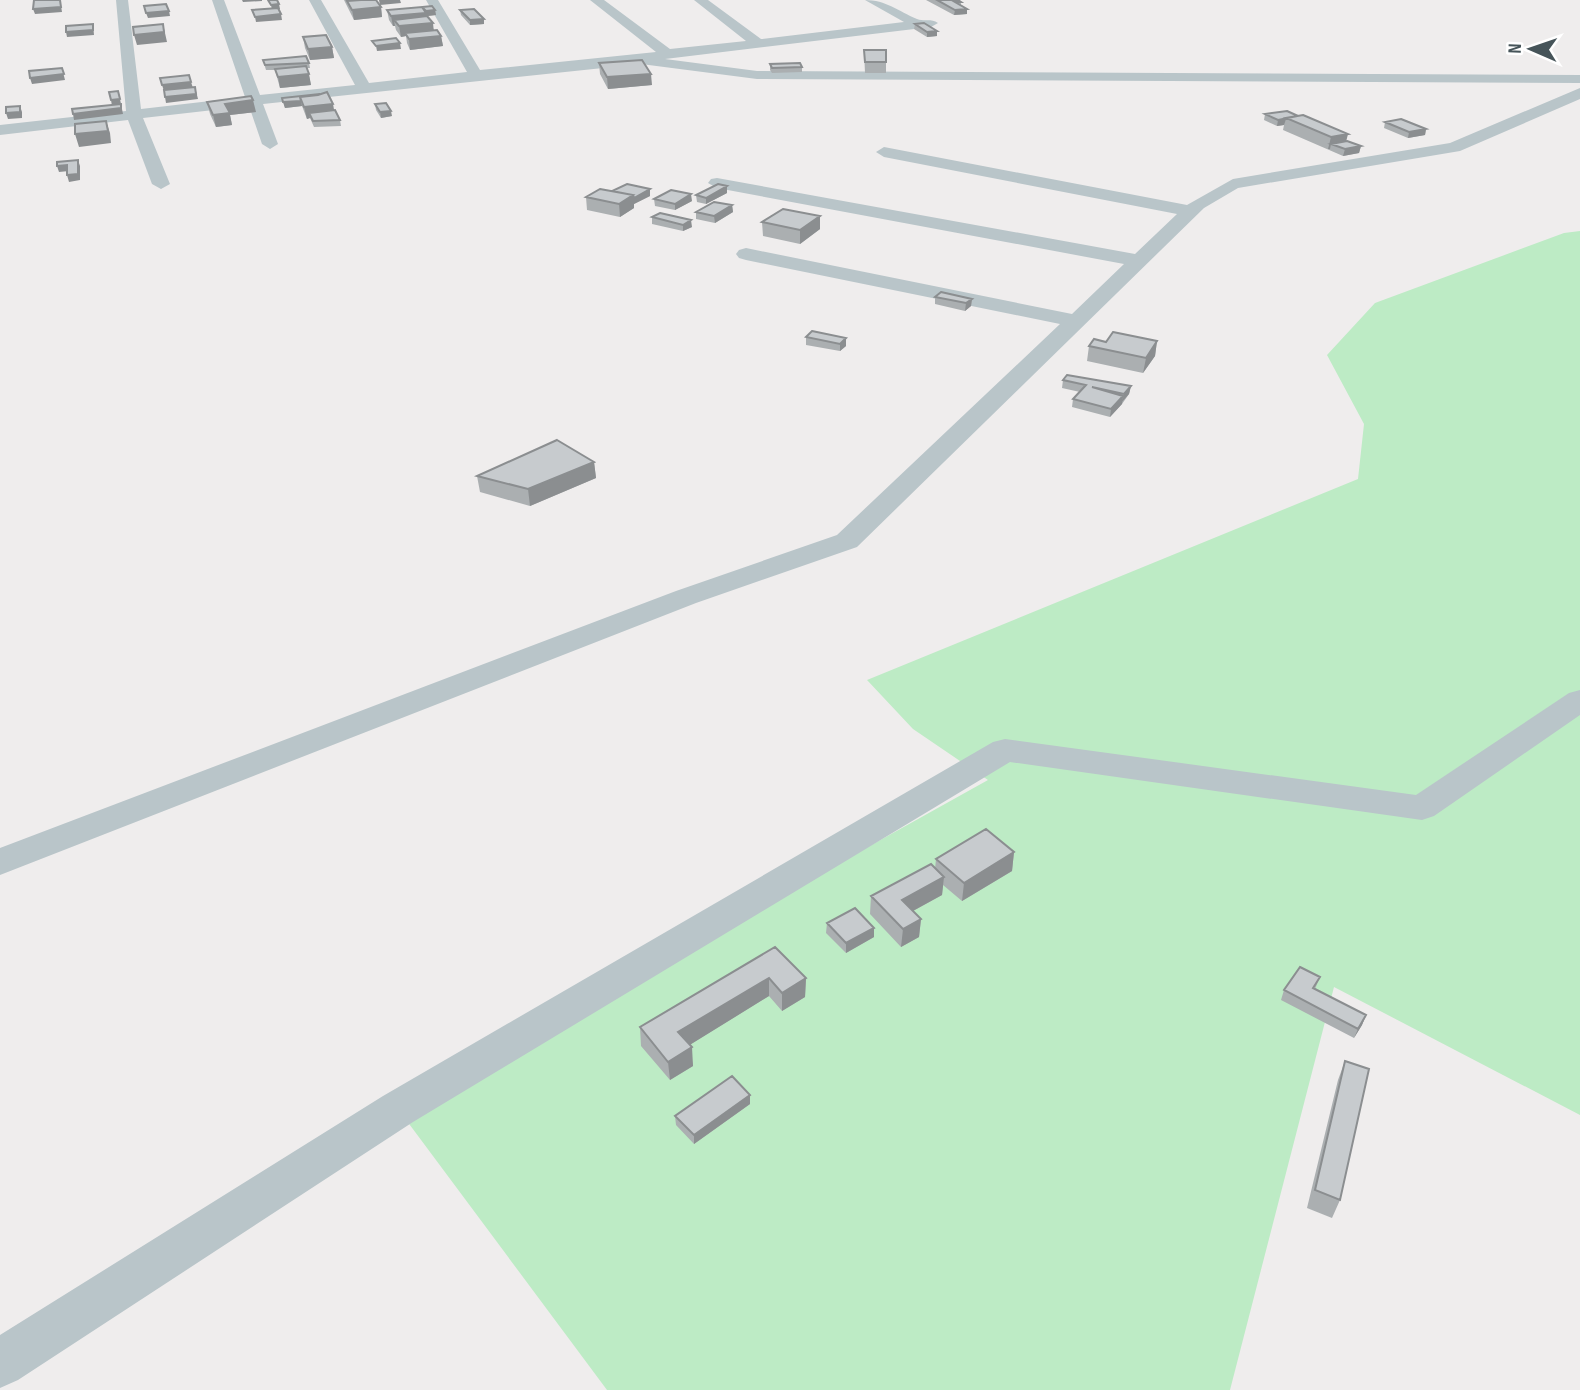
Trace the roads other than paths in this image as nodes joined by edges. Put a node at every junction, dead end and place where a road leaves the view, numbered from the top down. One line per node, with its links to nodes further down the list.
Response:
1 (122, 0): 16 (street)
2 (218, 0): 15 (street)
3 (315, 0): 13 (street)
4 (432, 0): 11 (street)
5 (596, 0): 9 (street)
6 (701, 0): 8 (street)
7 (871, 0): 8 (street)
8 (758, 43): 9 (street)
9 (667, 54): 10 (street)
10 (642, 60): 11 (street); 12 (street)
11 (476, 75): 13 (street)
12 (1580, 79)
13 (364, 88): 15 (street)
14 (1580, 93): 22 (street)
15 (254, 100): 16 (street); 18 (street)
16 (134, 115): 17 (street); 21 (street)
17 (0, 130)
18 (270, 144)
19 (884, 152): 22 (street)
20 (717, 183): 24 (street)
21 (161, 184)
22 (1192, 211): 24 (street)
23 (746, 254): 25 (street)
24 (1140, 261): 25 (street)
25 (1076, 321): 27 (street)
26 (1580, 700): 28 (street)
27 (0, 862)
28 (0, 1363)

